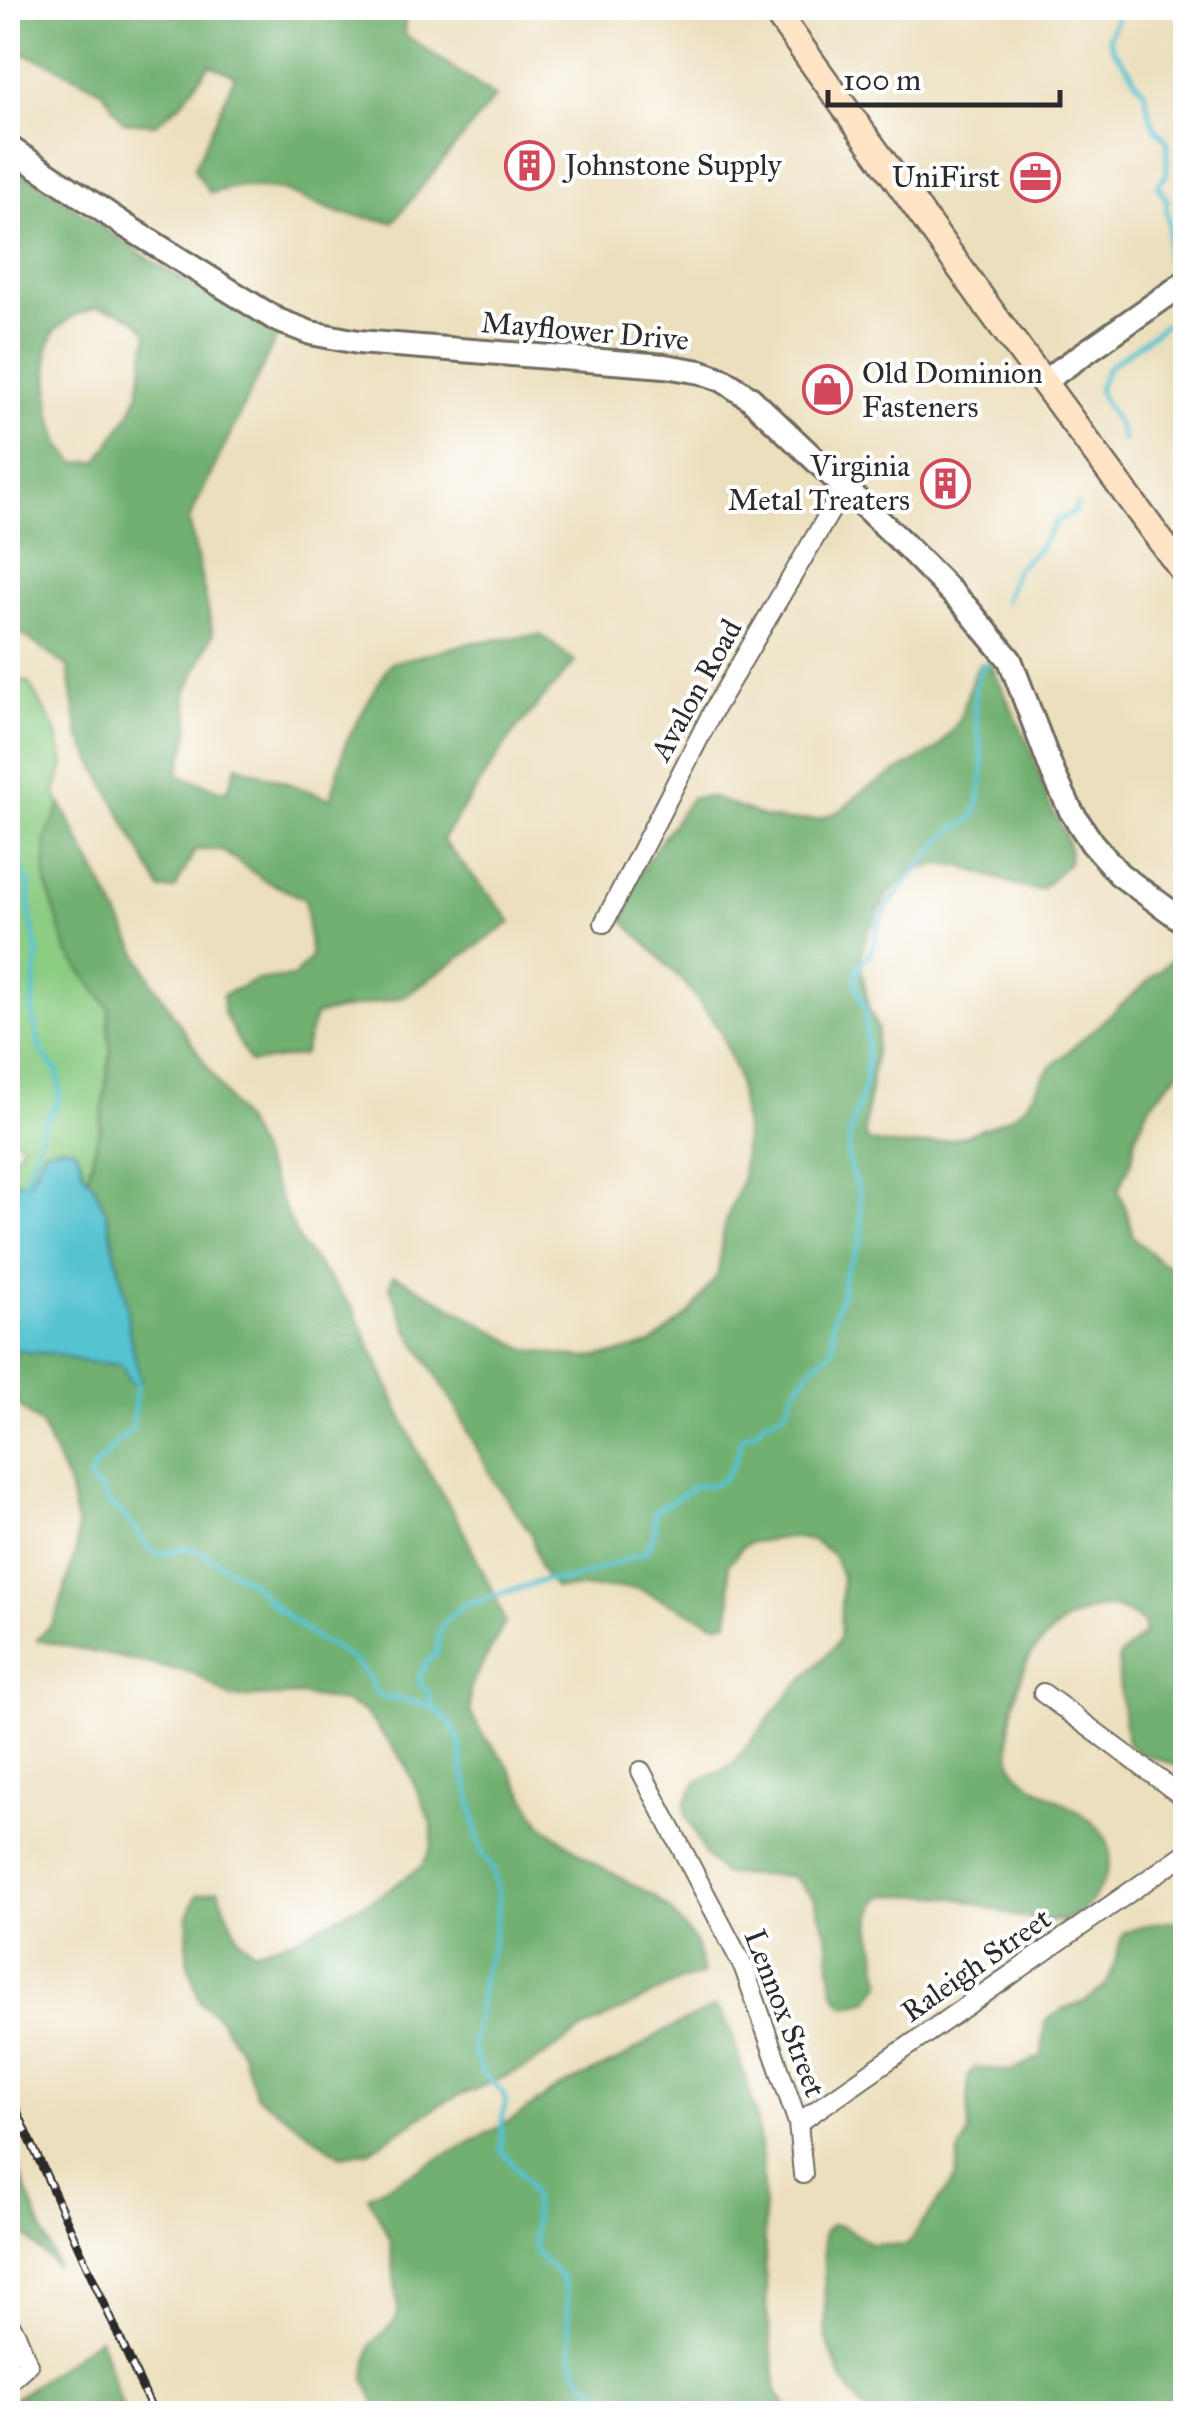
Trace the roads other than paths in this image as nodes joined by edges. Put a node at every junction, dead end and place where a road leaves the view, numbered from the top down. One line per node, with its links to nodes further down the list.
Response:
1 (773, 8): 4 (main road)
2 (8, 146): 5 (street, Mayflower Drive)
3 (1186, 282): 4 (street)
4 (1044, 382): 6 (main road)
5 (844, 488): 7 (street, Mayflower Drive); 8 (street, Avalon Road)
6 (1186, 575)
7 (1186, 922)
8 (604, 923)
9 (1043, 1693): 11 (street)
10 (642, 1771): 13 (street, Lennox Street)
11 (1186, 1799)
12 (1186, 1852): 13 (street, Raleigh Street)
13 (798, 2123): 14 (street, Lennox Street)
14 (803, 2174)
15 (8, 2321): 16 (street)
16 (8, 2382)

